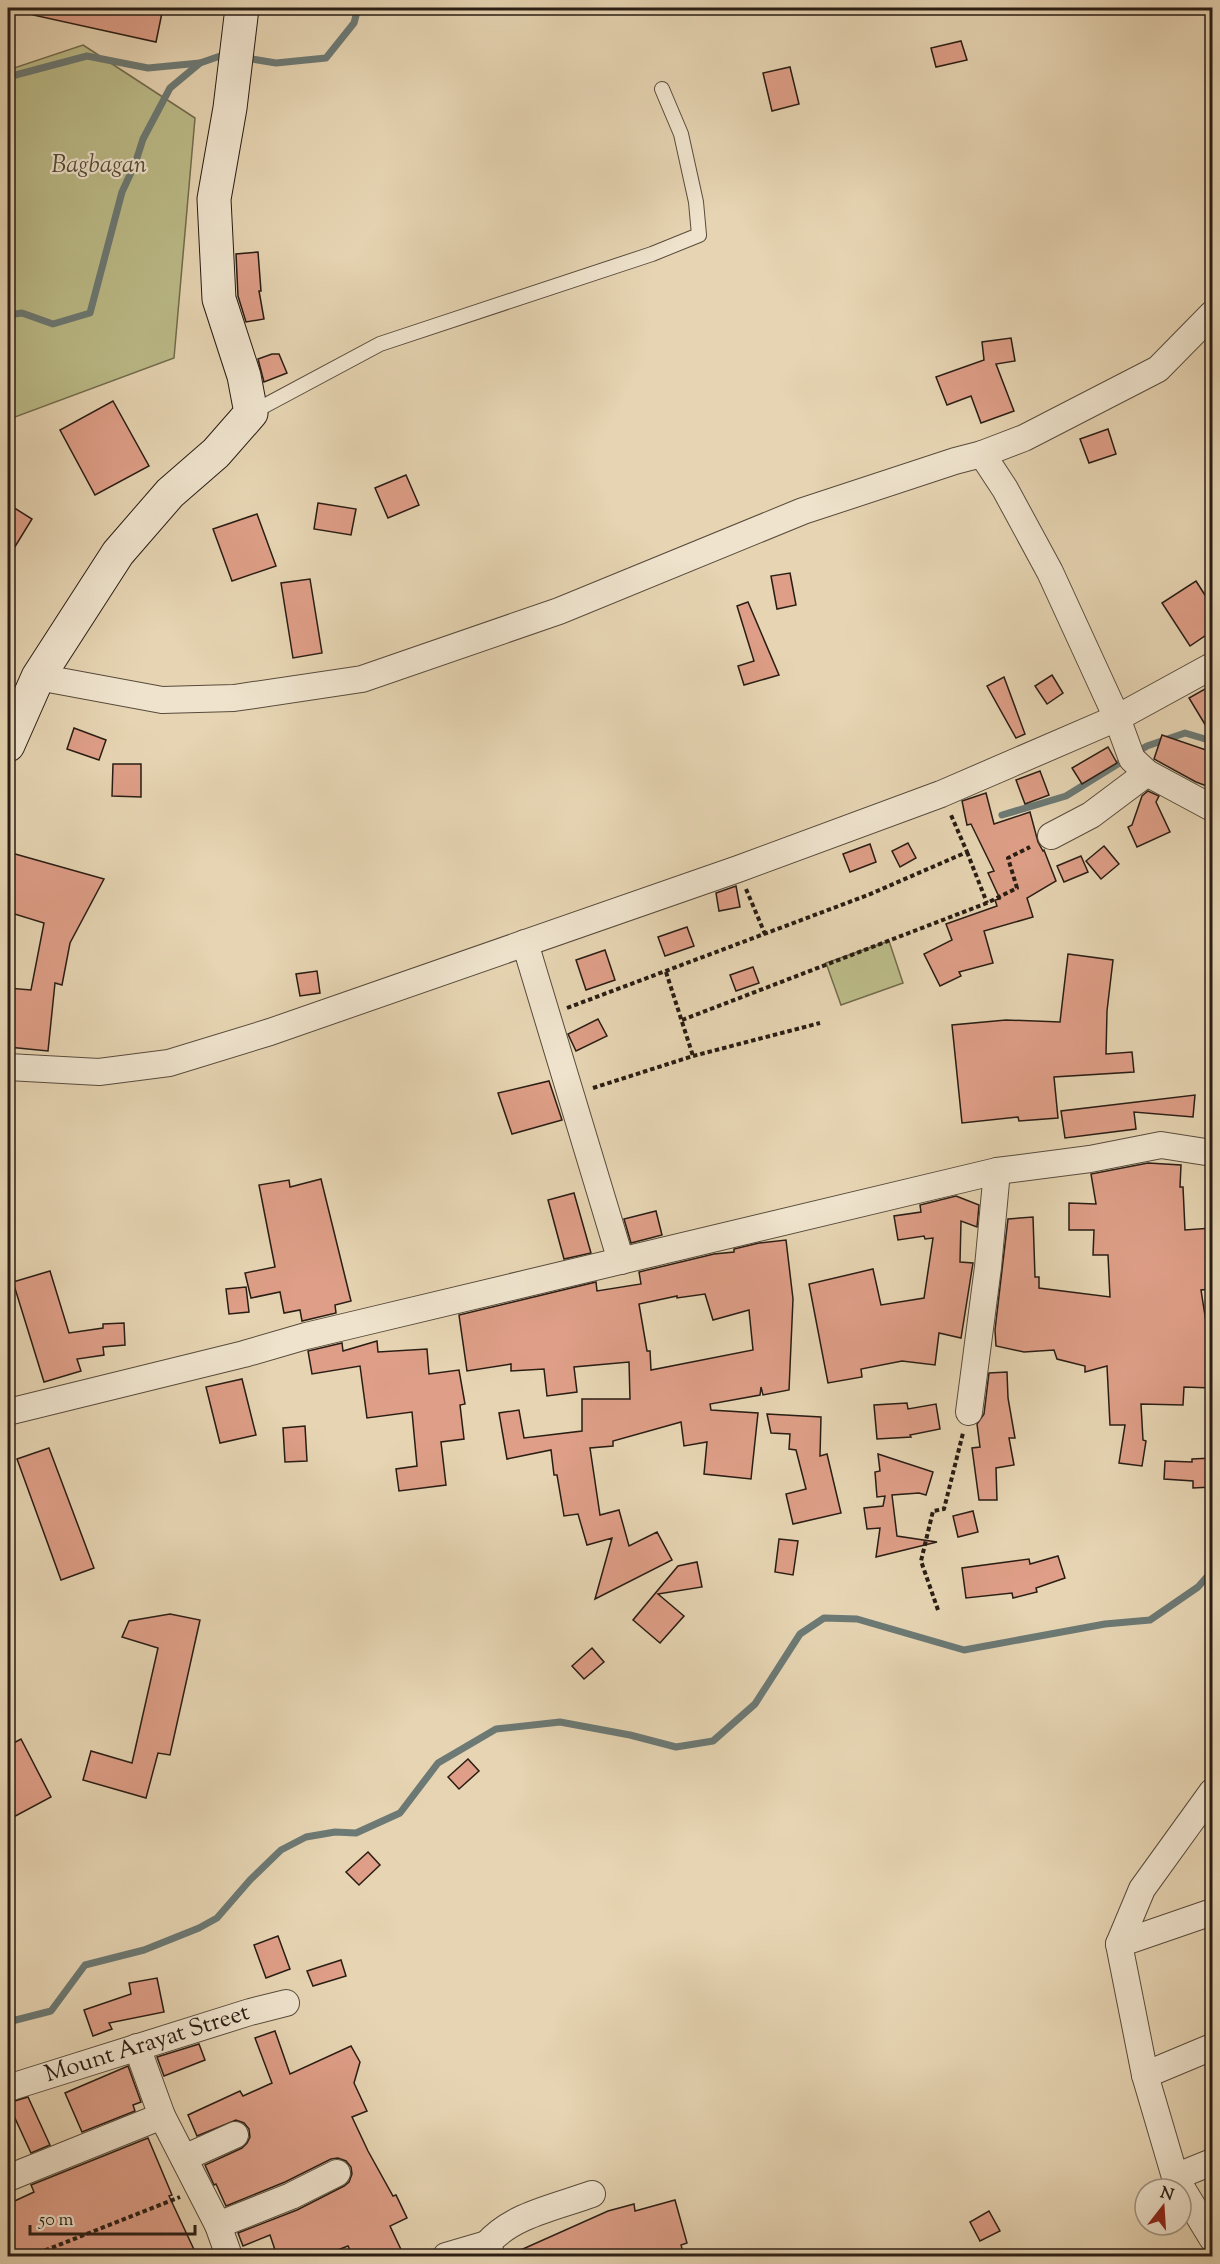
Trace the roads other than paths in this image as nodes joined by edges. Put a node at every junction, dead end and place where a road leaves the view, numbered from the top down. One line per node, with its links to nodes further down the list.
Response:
1 (240, 20): 4 (street)
2 (662, 89): 4 (lane)
3 (1212, 314): 5 (street)
4 (250, 413): 7 (street)
5 (982, 454): 7 (street); 8 (street)
6 (1212, 666): 8 (street)
7 (38, 677): 9 (street)
8 (1117, 718): 10 (street); 13 (street)
9 (8, 745)
10 (1136, 761): 11 (street); 12 (street)
11 (1212, 808)
12 (1051, 836)
13 (525, 943): 14 (street); 17 (street)
14 (8, 1067)
15 (1212, 1153): 16 (street)
16 (997, 1171): 17 (street); 19 (street)
17 (621, 1261): 18 (street)
18 (8, 1412)
19 (969, 1412)
20 (1212, 1792): 22 (street)
21 (1212, 1912): 22 (street)
22 (1119, 1944): 26 (street)
23 (286, 2003): 24 (street, Mount Arayat Street)
24 (138, 2047): 27 (street, Mount Arayat Street); 28 (street)
25 (1212, 2047): 26 (street)
26 (1145, 2075): 33 (street)
27 (8, 2088)
28 (162, 2116): 30 (street); 34 (street)
29 (235, 2135): 30 (street)
30 (184, 2158): 37 (street)
31 (1212, 2162): 33 (street)
32 (337, 2173): 37 (street)
33 (1175, 2177)
34 (8, 2178)
35 (592, 2194): 39 (street)
36 (1193, 2207): 38 (street)
37 (218, 2225): 40 (street)
38 (1212, 2238)
39 (489, 2250): 41 (street)
40 (229, 2256)
41 (446, 2256)

